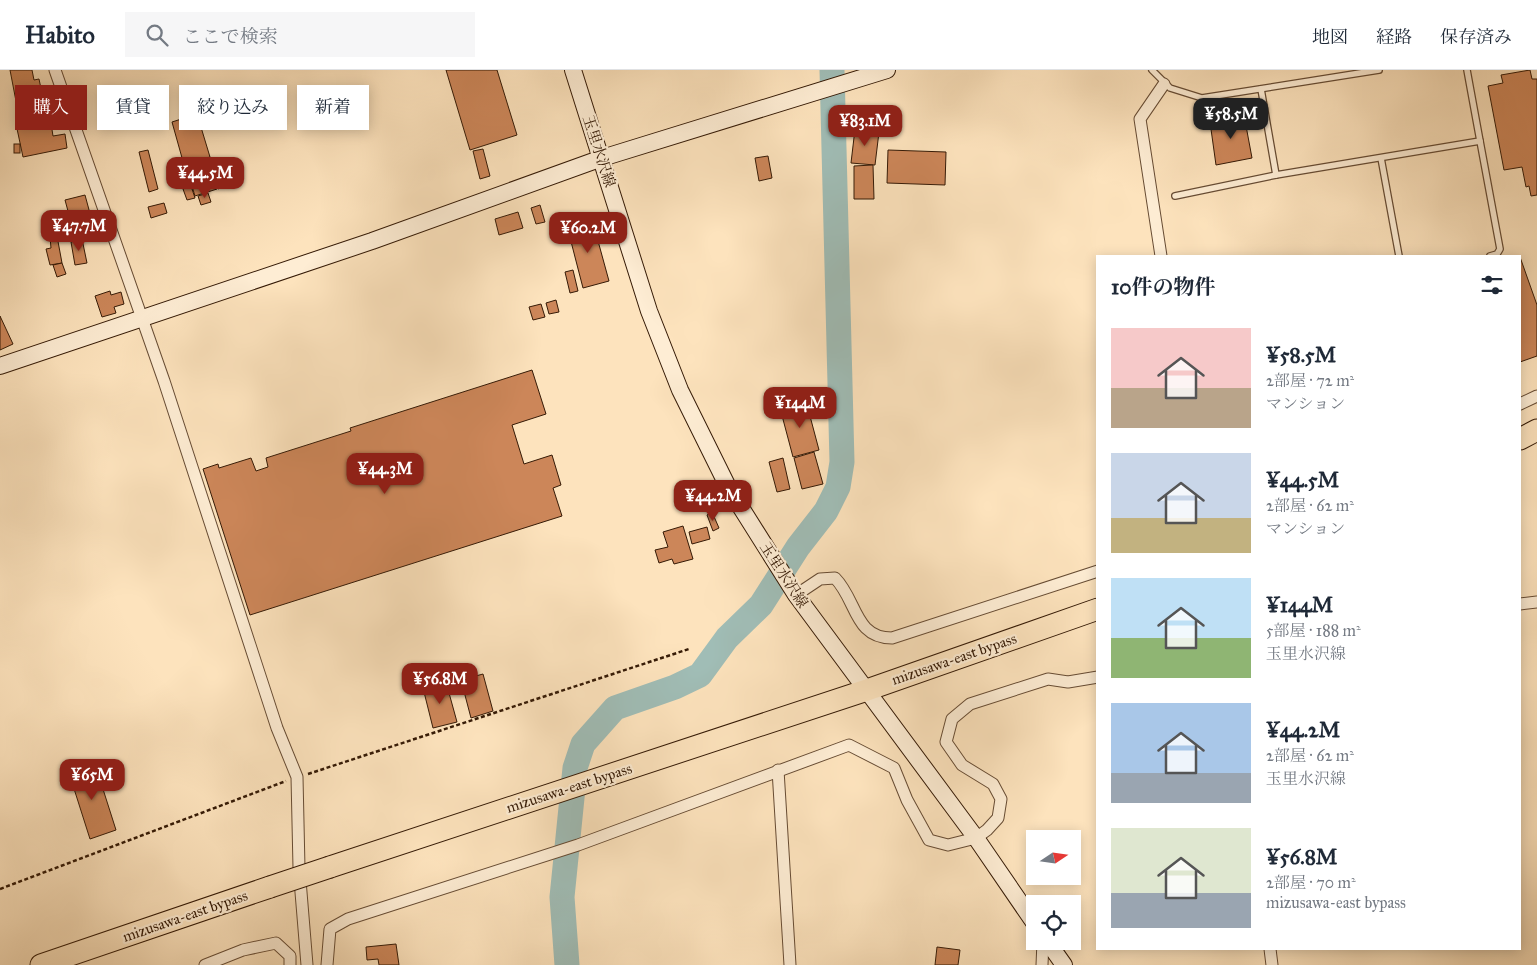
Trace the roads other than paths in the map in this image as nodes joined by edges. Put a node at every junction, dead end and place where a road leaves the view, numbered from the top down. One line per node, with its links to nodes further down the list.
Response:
1 (55, 70): 18 (street)
2 (573, 70): 11 (main road, 玉里水沢線)
3 (888, 70): 11 (main road)
4 (1152, 70): 8 (lane)
5 (1379, 70): 7 (lane)
6 (1467, 70): 10 (lane)
7 (1367, 71): 9 (lane)
8 (1164, 84): 9 (lane); 15 (street)
9 (1261, 89): 13 (lane)
10 (1480, 141): 12 (lane); 17 (lane)
11 (602, 158): 18 (main road); 25 (main road, 玉里水沢線)
12 (1381, 158): 13 (lane); 16 (lane)
13 (1276, 175): 14 (lane)
14 (1175, 196)
15 (1161, 255)
16 (1399, 255)
17 (1494, 255)
18 (142, 320): 19 (main road); 40 (street)
19 (0, 366)
20 (1537, 396): 21 (street)
21 (1521, 404)
22 (1537, 430): 23 (highway)
23 (1521, 438)
24 (1096, 572): 25 (street)
25 (796, 595): 30 (main road, 玉里水沢線)
26 (1537, 602): 27 (street)
27 (1521, 604)
28 (1096, 611): 30 (highway, mizusawa-east bypass)
29 (1096, 677): 32 (street)
30 (867, 690): 32 (main road, 玉里水沢線); 37 (highway, mizusawa-east bypass, bridge)
31 (778, 770): 32 (street); 41 (street); 42 (street)
32 (976, 838): 33 (main road, 玉里水沢線)
33 (1026, 911)
34 (1044, 950): 43 (street)
35 (1052, 950): 44 (main road)
36 (1270, 950): 45 (street)
37 (41, 965)
38 (205, 965): 39 (street)
39 (290, 965)
40 (307, 965)
41 (327, 965)
42 (790, 965)
43 (1042, 965)
44 (1064, 965)
45 (1272, 965)

